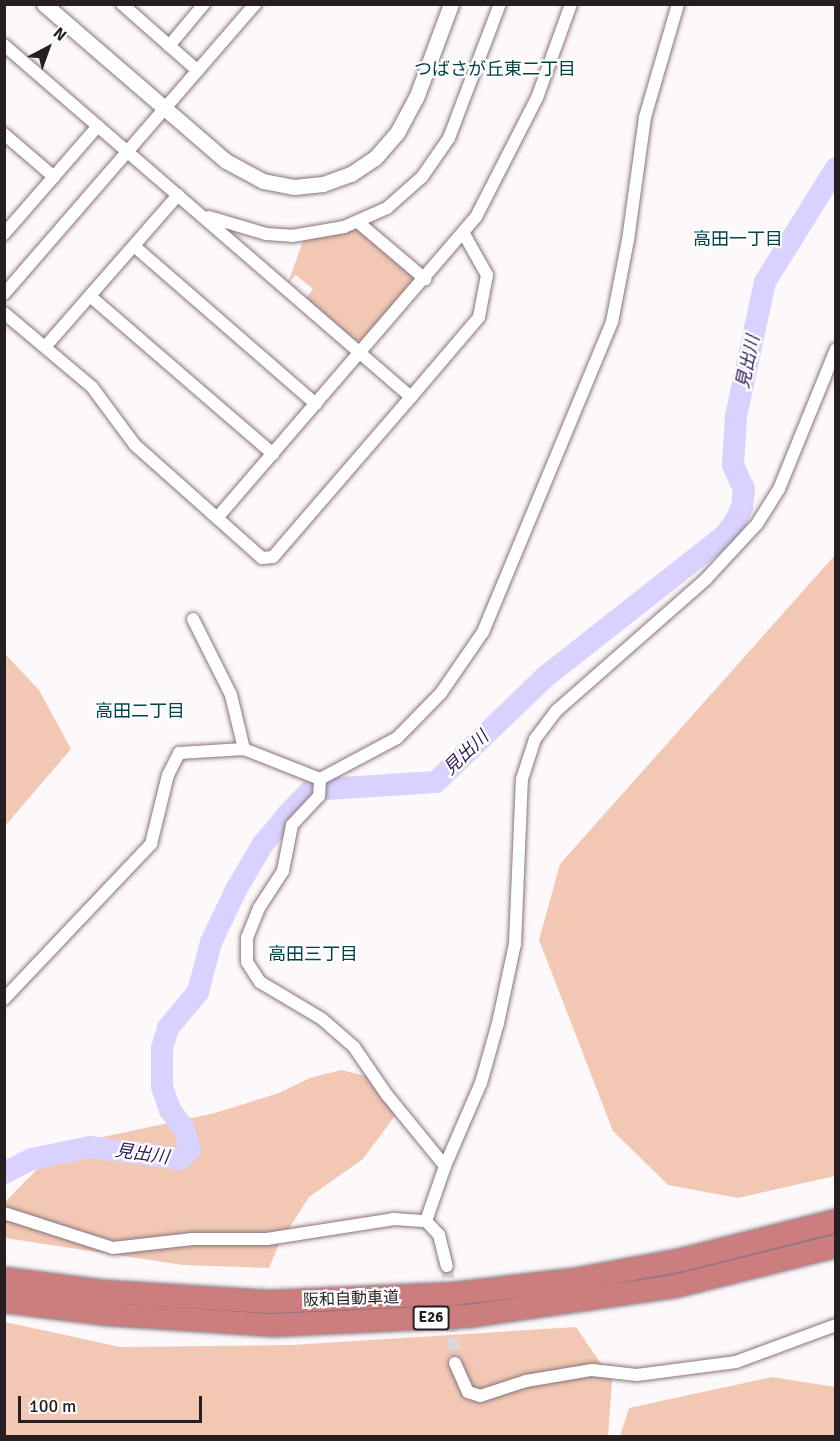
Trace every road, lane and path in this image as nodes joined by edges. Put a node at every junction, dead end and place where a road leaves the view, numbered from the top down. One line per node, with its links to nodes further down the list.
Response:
1 (44, 4): 12 (street)
2 (122, 4): 10 (street)
3 (204, 4): 10 (street)
4 (255, 4): 11 (street)
5 (451, 4): 12 (street)
6 (500, 4): 19 (street)
7 (571, 4): 21 (street)
8 (678, 4): 36 (street)
9 (4, 45): 13 (street)
10 (169, 45): 11 (street)
11 (198, 71): 12 (street)
12 (165, 109): 15 (street)
13 (98, 126): 15 (street); 16 (street)
14 (4, 134): 16 (street)
15 (128, 152): 17 (street); 24 (street)
16 (54, 177): 20 (street)
17 (178, 195): 18 (street); 22 (street)
18 (197, 212): 19 (street); 29 (street)
19 (359, 223): 23 (street)
20 (6, 228)
21 (464, 234): 23 (street); 30 (street)
22 (134, 246): 25 (street); 31 (street)
23 (425, 279): 29 (street)
24 (4, 294)
25 (90, 296): 27 (street); 32 (street)
26 (4, 312): 27 (street)
27 (45, 347): 33 (street)
28 (836, 349): 38 (street)
29 (361, 353): 30 (street); 31 (street)
30 (411, 397): 33 (street)
31 (316, 404): 32 (street)
32 (273, 454): 33 (street)
33 (217, 518)
34 (193, 619): 35 (street)
35 (244, 749): 36 (street); 37 (street)
36 (320, 779): 38 (street)
37 (4, 999)
38 (445, 1166): 40 (street)
39 (4, 1213): 40 (street)
40 (426, 1221): 43 (street)
41 (836, 1221): 44 (highway, 阪和自動車道 / E26)
42 (836, 1246): 44 (highway, 阪和自動車道 / E26)
43 (447, 1266)
44 (13, 1292)
45 (836, 1325): 46 (street)
46 (455, 1363)

